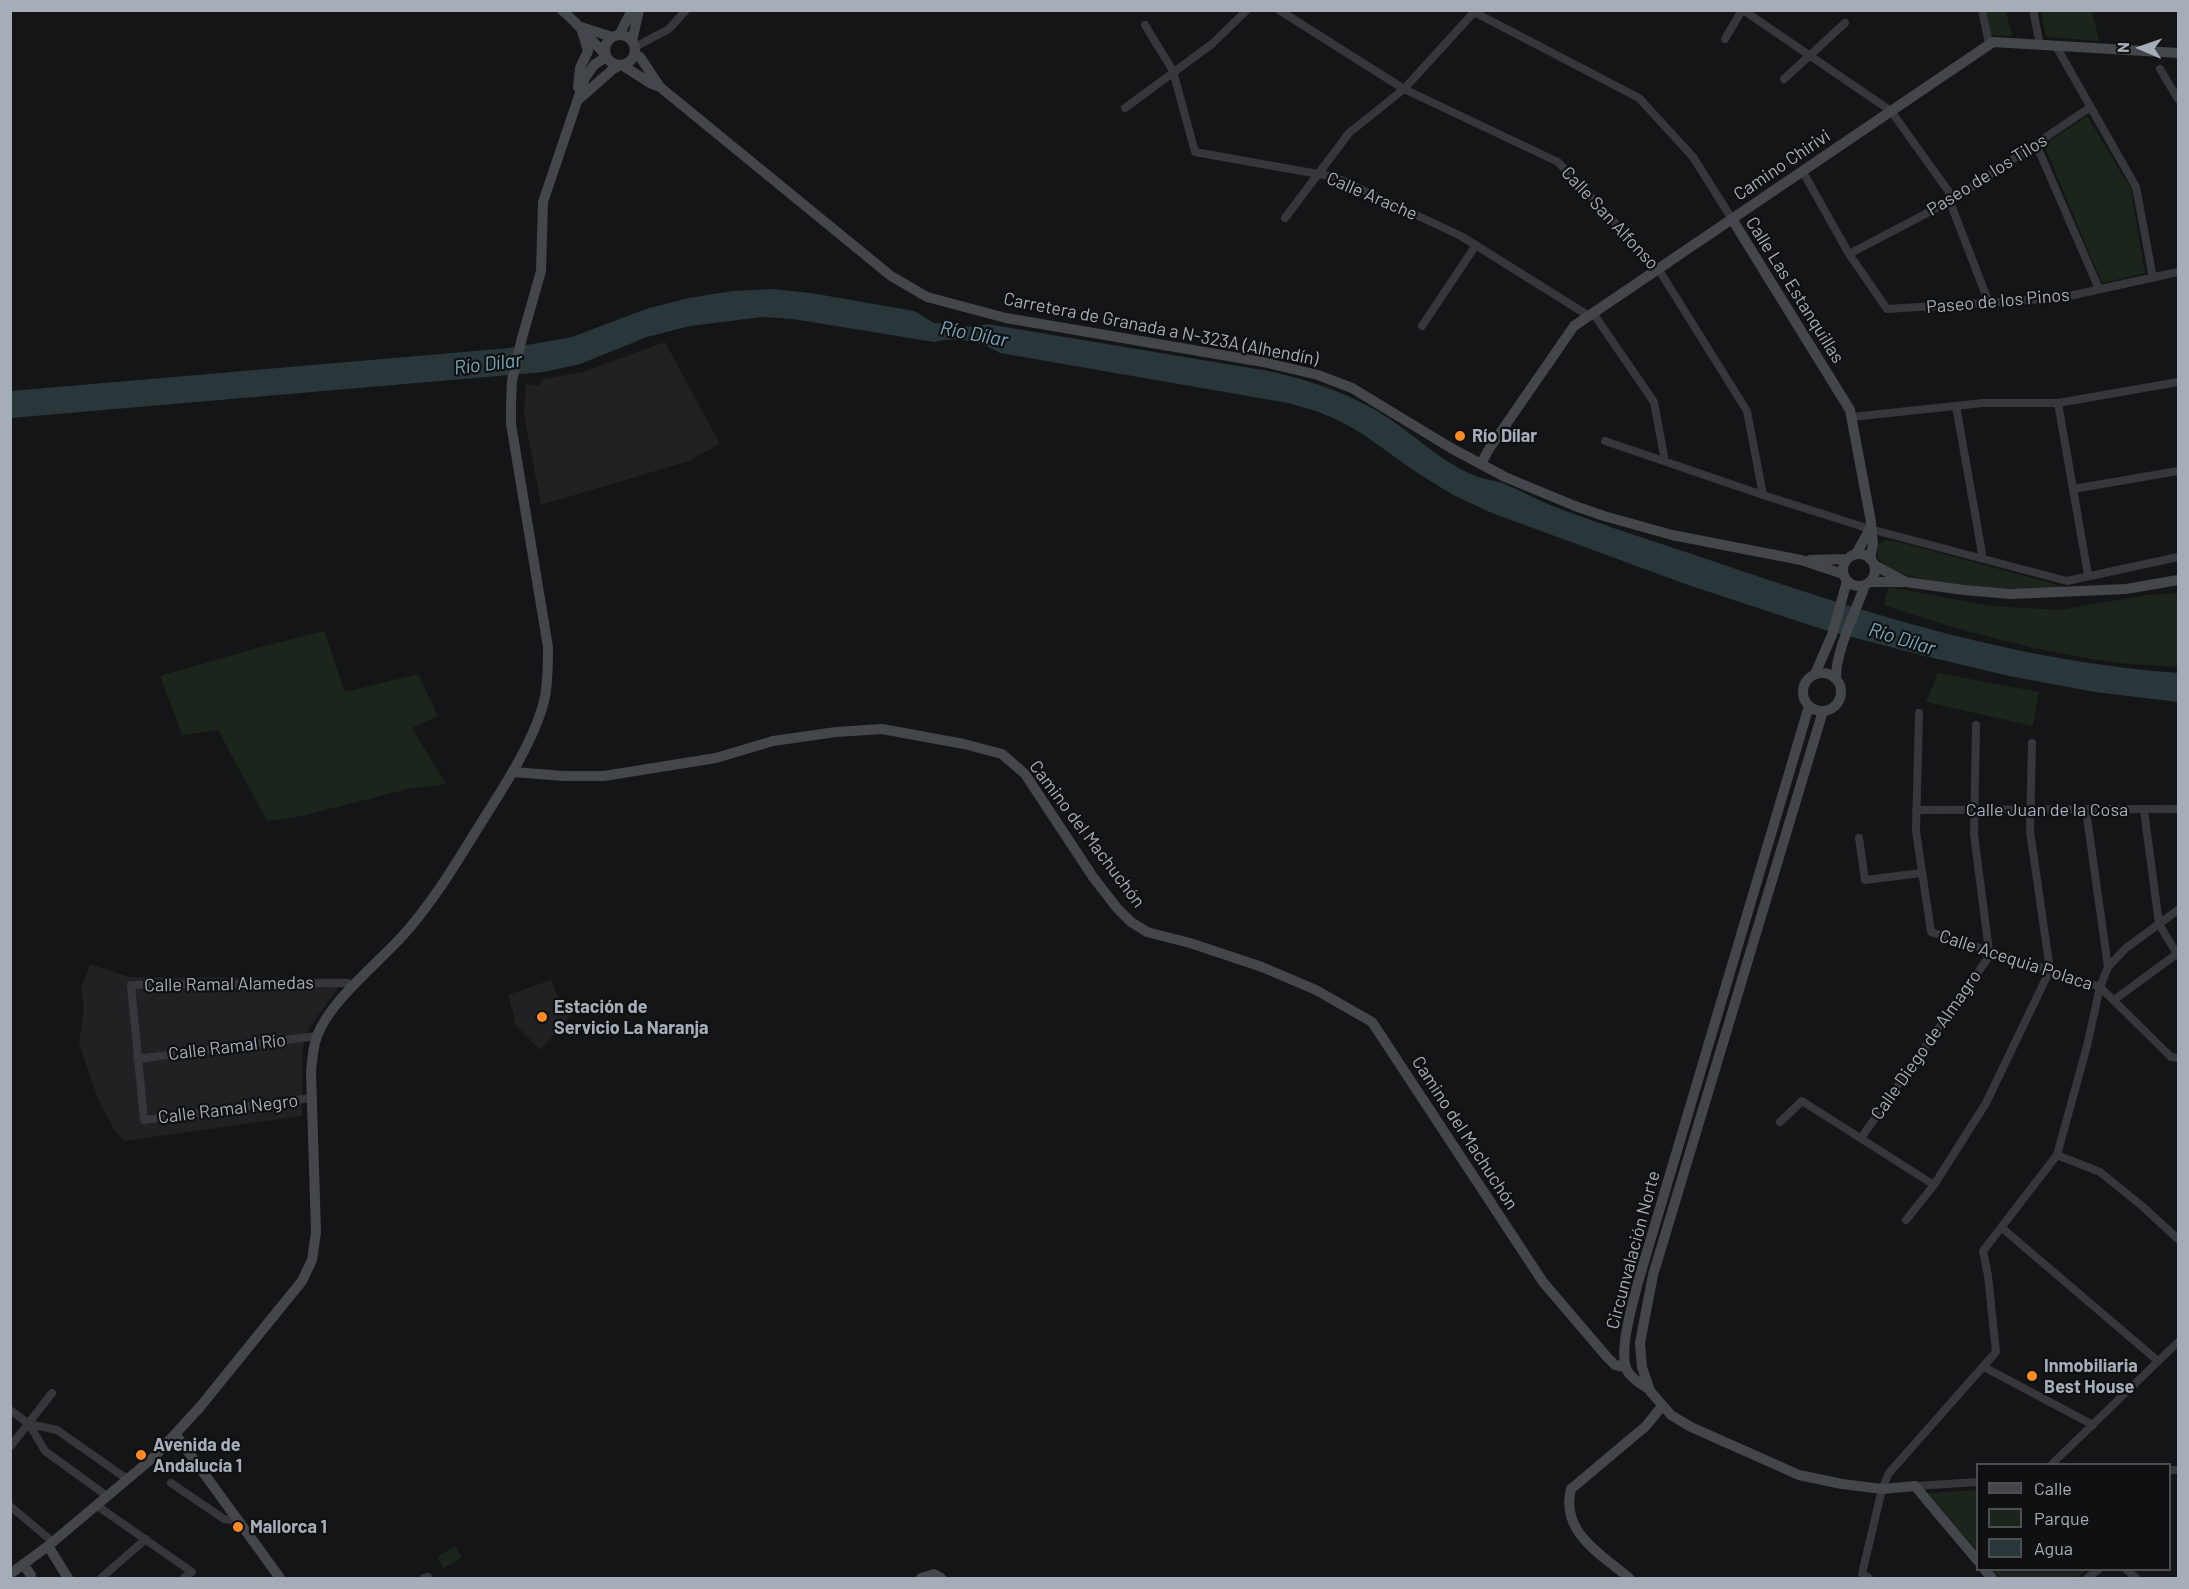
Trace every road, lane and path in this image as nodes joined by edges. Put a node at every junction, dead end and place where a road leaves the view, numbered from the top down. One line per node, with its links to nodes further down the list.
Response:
1 (562, 10): 13 (street)
2 (632, 10): 14 (street)
3 (639, 10): 19 (street)
4 (686, 10): 19 (street)
5 (1247, 10): 25 (street)
6 (1279, 10): 28 (street, Calle San Alfonso)
7 (1982, 10): 16 (street)
8 (2033, 10): 17 (street)
9 (1746, 11): 15 (street); 22 (street)
10 (1472, 12): 28 (street); 39 (street, Calle Las Estanquillas)
11 (1845, 23): 22 (street)
12 (1145, 26): 25 (street, Calle Arache)
13 (581, 27): 14 (street); 21 (street); 30 (street)
14 (616, 36): 19 (street); 21 (street)
15 (1725, 39)
16 (1989, 44): 17 (street); 33 (street, Camino Chirivi)
17 (2040, 45): 18 (street)
18 (2055, 46): 20 (street); 32 (street)
19 (634, 48): 23 (street); 27 (street, Carretera de Granada a N-323A (Alhendín))
20 (2178, 53)
21 (606, 56): 23 (street); 30 (street)
22 (1810, 56): 26 (street); 33 (street)
23 (621, 65): 27 (street, Carretera de Granada a N-323A (Alhendín)); 30 (street)
24 (2160, 69): 29 (street)
25 (1173, 71): 31 (street); 36 (street, Calle Arache)
26 (1784, 79)
27 (660, 87): 55 (street, Carretera de Granada a N-323A (Alhendín))
28 (1404, 89): 36 (street); 42 (street, Calle San Alfonso)
29 (2178, 99)
30 (576, 102): 77 (street)
31 (1125, 108)
32 (2089, 108): 34 (street, Paseo de los Tilos); 44 (street)
33 (1891, 111): 35 (street, Camino Chirivi); 37 (street)
34 (2036, 144): 37 (street, Paseo de los Tilos); 45 (street)
35 (1803, 172): 39 (street, Camino Chirivi); 41 (street)
36 (1318, 173): 38 (street); 40 (street, Calle Arache)
37 (1952, 200): 41 (street, Paseo de los Tilos); 46 (street)
38 (1285, 218)
39 (1732, 219): 42 (street, Camino Chirivi); 52 (street, Calle Las Estanquillas)
40 (1476, 244): 47 (street, Calle Arache); 48 (street)
41 (1849, 254): 46 (street, Paseo de los Pinos)
42 (1659, 270): 47 (street, Camino Chirivi); 58 (street, Calle San Alfonso)
43 (2178, 272): 44 (street, Paseo de los Pinos)
44 (2153, 278): 45 (street, Paseo de los Pinos)
45 (2099, 289): 46 (street, Paseo de los Pinos)
46 (1989, 303)
47 (1591, 314): 54 (street, Calle Arache); 55 (street, Camino Chirivi)
48 (1422, 326)
49 (2178, 382): 50 (street)
50 (2058, 403): 51 (street); 57 (street)
51 (1956, 406): 52 (street); 62 (street)
52 (1852, 417): 59 (street, Calle Las Estanquillas)
53 (1605, 441): 54 (street)
54 (1663, 460): 58 (street)
55 (1481, 464): 63 (street, Carretera de Granada a N-323A (Alhendín))
56 (2178, 471): 57 (street)
57 (2073, 489): 65 (street)
58 (1763, 495): 59 (street)
59 (1870, 529): 60 (street); 62 (street); 64 (street, Calle Las Estanquillas)
60 (1851, 557): 63 (street, Carretera de Granada a N-323A (Alhendín)); 64 (street); 66 (street)
61 (2178, 557): 65 (street)
62 (1981, 558): 65 (street)
63 (1801, 560): 66 (street, Carretera de Granada a N-323A (Alhendín))
64 (1872, 562): 68 (street); 69 (street)
65 (2088, 575)
66 (1845, 578): 69 (street); 70 (street)
67 (2178, 580): 68 (street)
68 (1906, 582): 69 (street)
69 (1867, 584): 71 (street)
70 (1815, 674): 71 (street); 72 (street)
71 (1836, 679): 73 (street)
72 (1809, 706): 73 (street); 110 (street, Circunvalación Norte)
73 (1822, 711): 108 (street, Circunvalación Norte)
74 (1919, 713): 79 (street)
75 (1976, 725): 80 (street)
76 (2032, 743): 81 (street)
77 (513, 772): 92 (street); 110 (street, Camino del Machuchón)
78 (2178, 809): 83 (street, Calle Juan de la Cosa)
79 (1916, 810): 80 (street, Calle Juan de la Cosa); 85 (street)
80 (1974, 810): 81 (street, Calle Juan de la Cosa); 88 (street)
81 (2031, 810): 82 (street, Calle Juan de la Cosa); 91 (street)
82 (2086, 810): 83 (street, Calle Juan de la Cosa); 90 (street)
83 (2144, 810): 87 (street)
84 (1859, 838): 85 (street)
85 (1922, 873): 88 (street, Calle Acequia Polaca)
86 (2178, 910): 87 (street)
87 (2158, 924): 89 (street); 90 (street)
88 (1989, 951): 91 (street, Calle Acequia Polaca); 101 (street, Calle Diego de Almagro)
89 (2177, 953): 94 (street)
90 (2108, 967): 93 (street)
91 (2050, 970): 93 (street, Calle Acequia Polaca); 103 (street)
92 (353, 987): 95 (street); 97 (street, Calle Ramal Alamedas)
93 (2100, 987): 94 (street); 102 (street)
94 (2114, 1000): 96 (street)
95 (317, 1036): 97 (street, Calle Ramal Río); 98 (street)
96 (2178, 1058)
97 (137, 1059): 99 (street, Calle Ramal Alamedas)
98 (312, 1098): 99 (street, Calle Ramal Negro); 118 (street)
99 (144, 1120)
100 (1780, 1122): 101 (street)
101 (1861, 1138): 103 (street)
102 (2057, 1155): 105 (street); 106 (street)
103 (1934, 1185): 104 (street)
104 (1906, 1220)
105 (2002, 1228): 109 (street); 111 (street)
106 (2178, 1239)
107 (2178, 1342): 109 (street)
108 (1640, 1343): 110 (street); 112 (street, Circunvalación Norte)
109 (2158, 1361): 117 (street)
110 (1626, 1367): 112 (street)
111 (1984, 1367): 117 (street); 125 (street)
112 (1650, 1391): 114 (street)
113 (52, 1393): 116 (street)
114 (1662, 1406): 125 (street); 142 (street)
115 (10, 1410): 116 (street)
116 (29, 1424): 119 (street); 121 (street); 126 (street)
117 (2092, 1425): 120 (street)
118 (176, 1435): 121 (street); 129 (street)
119 (10, 1447)
120 (2053, 1463)
121 (127, 1479): 126 (street)
122 (1976, 1482): 124 (street)
123 (171, 1483): 129 (street)
124 (1915, 1486): 125 (street); 132 (street)
125 (1882, 1490): 143 (street)
126 (106, 1496): 127 (street)
127 (96, 1505): 130 (street); 131 (street)
128 (10, 1506): 131 (street)
129 (239, 1521): 139 (street)
130 (146, 1539): 137 (street); 138 (street)
131 (51, 1544): 133 (street); 136 (street)
132 (1976, 1560)
133 (23, 1564): 134 (street); 135 (street)
134 (10, 1574)
135 (30, 1578)
136 (68, 1578)
137 (101, 1578)
138 (184, 1578)
139 (280, 1578)
140 (921, 1578): 141 (street)
141 (941, 1578)
142 (1629, 1578)
143 (1869, 1578)

